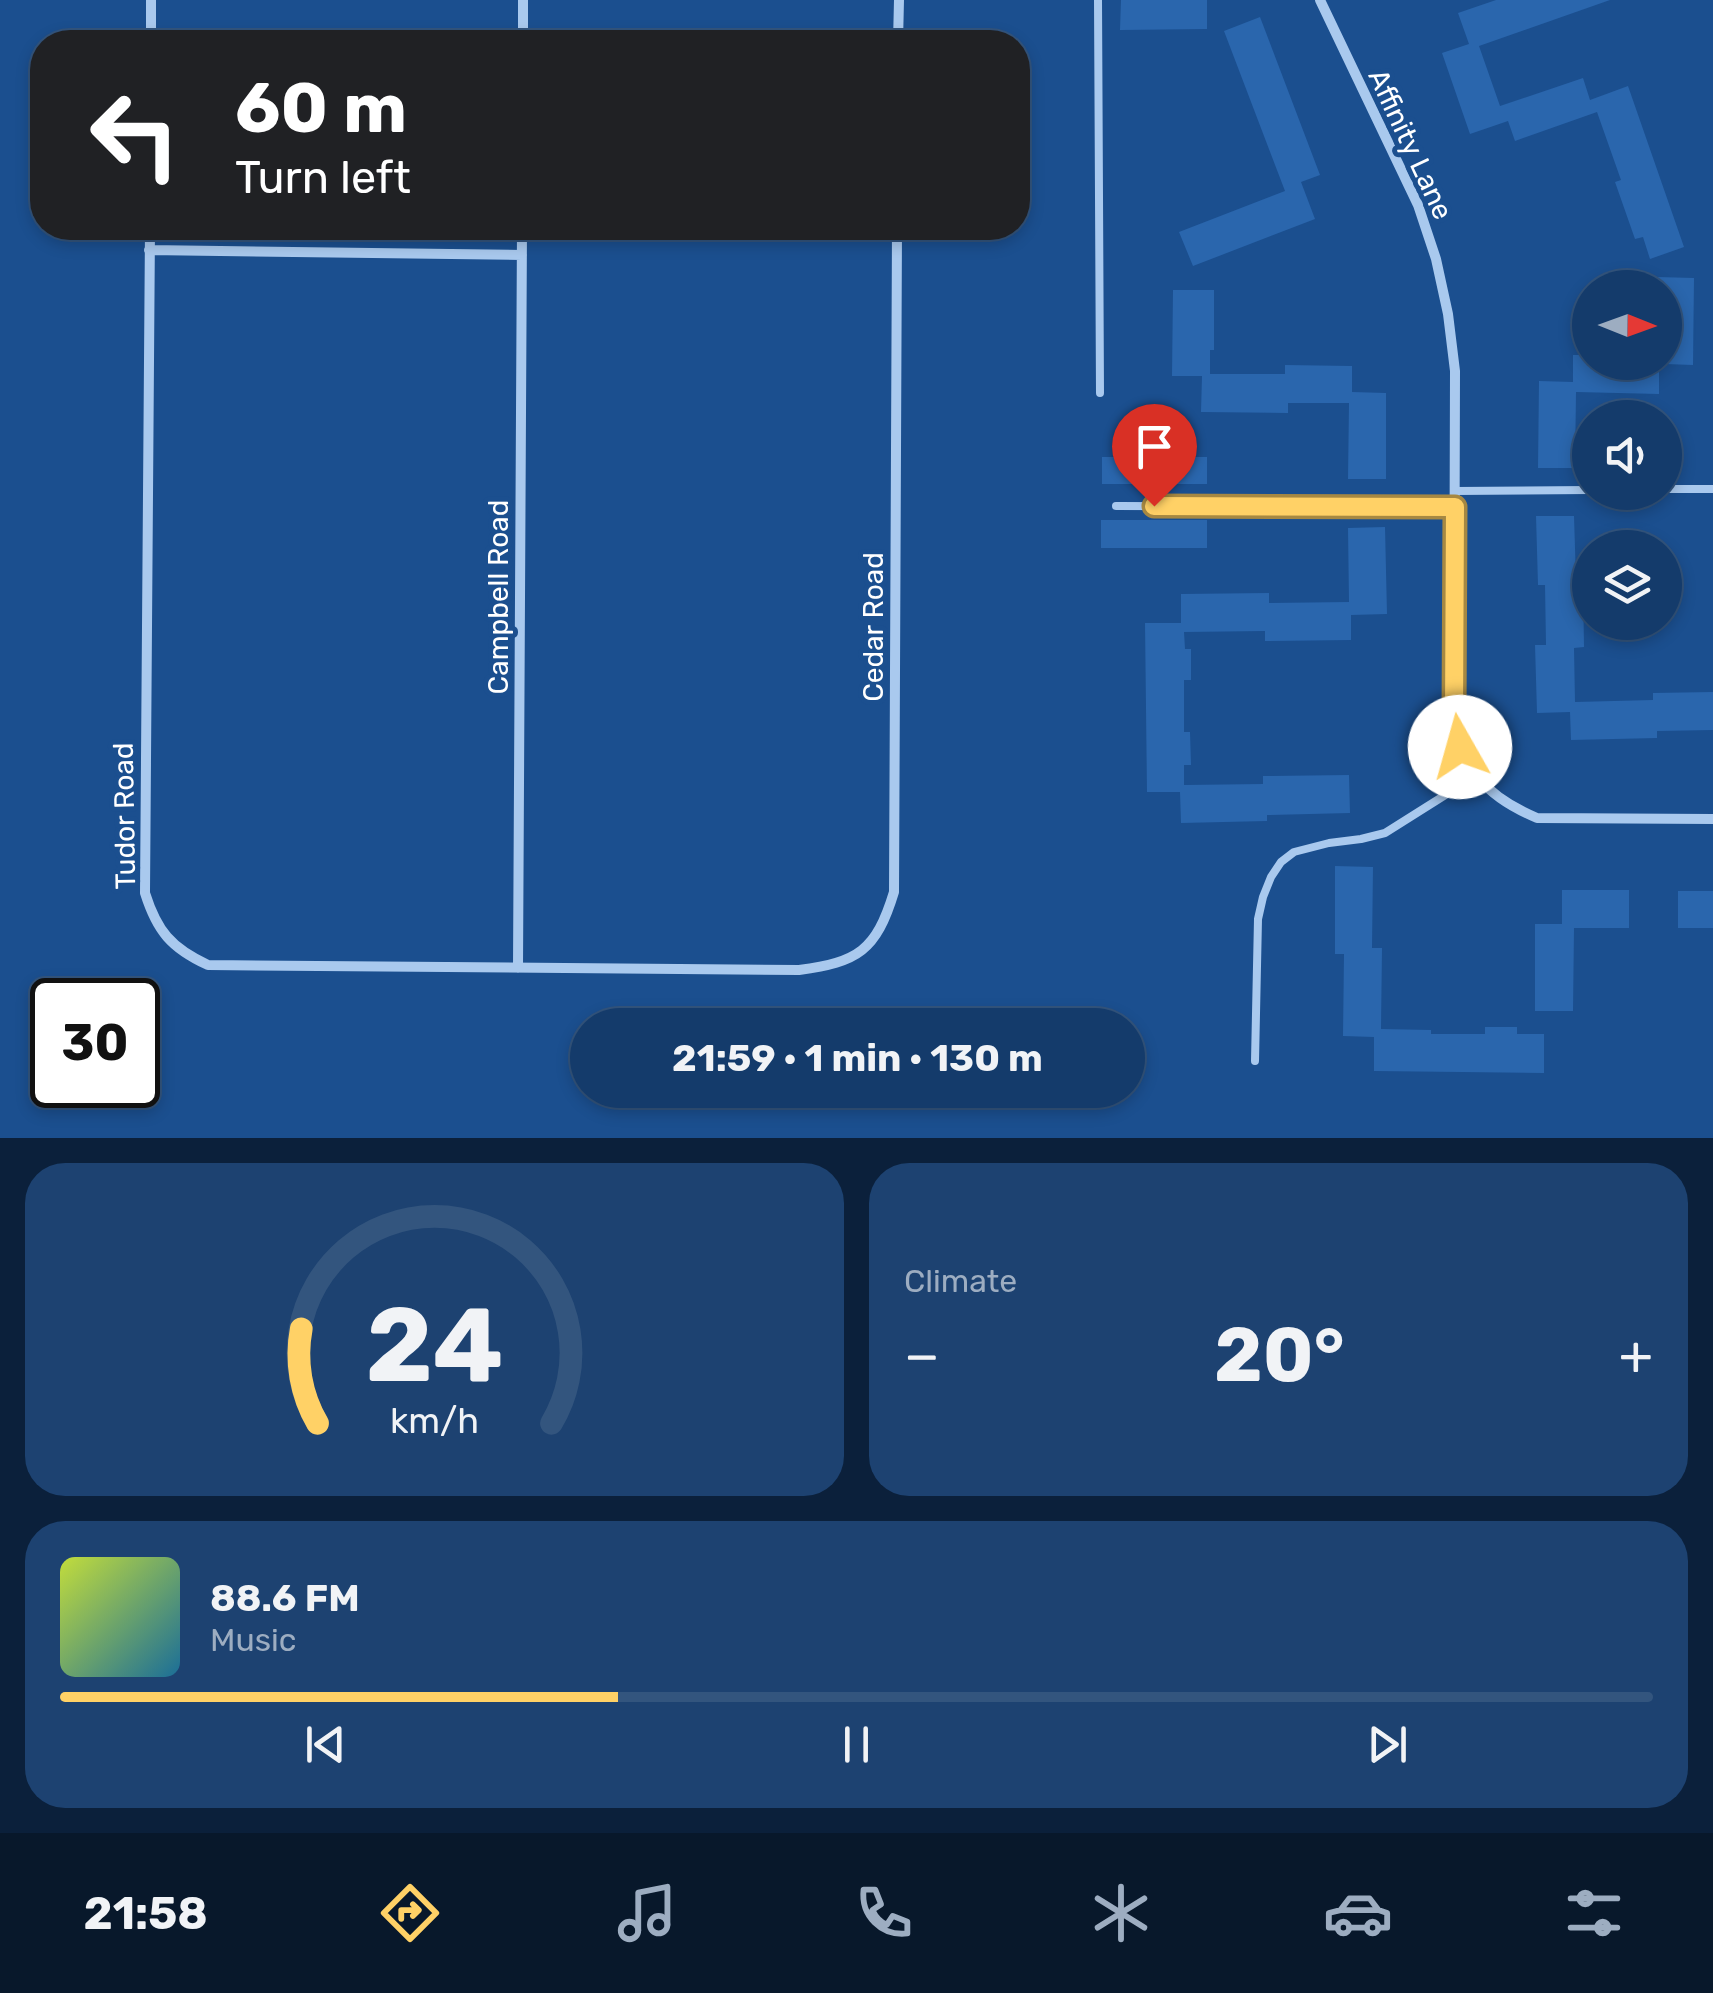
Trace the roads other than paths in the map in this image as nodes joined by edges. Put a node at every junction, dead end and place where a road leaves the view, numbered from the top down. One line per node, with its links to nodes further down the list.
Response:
1 (151, 0): 6 (street)
2 (523, 0): 7 (street)
3 (898, 0): 8 (street)
4 (1098, 0): 14 (lane)
5 (1320, 0): 18 (street, Affinity Lane)
6 (151, 30)
7 (523, 30)
8 (898, 30)
9 (149, 240): 12 (street, Tudor Road)
10 (522, 240): 13 (street, Campbell Road)
11 (898, 240): 24 (street, Cedar Road)
12 (149, 250): 13 (street); 23 (street, Tudor Road)
13 (522, 255): 23 (street, Campbell Road)
14 (1100, 392)
15 (1713, 488): 16 (lane)
16 (1682, 489)
17 (1572, 490): 18 (lane)
18 (1454, 491): 20 (street, Affinity Lane)
19 (1116, 506): 20 (lane)
20 (1455, 507): 21 (street, Affinity Lane)
21 (1477, 775): 22 (street, Affinity Lane); 25 (lane)
22 (1713, 819)
23 (518, 968): 24 (street, Tudor Road)
24 (799, 970)
25 (1255, 1061)

